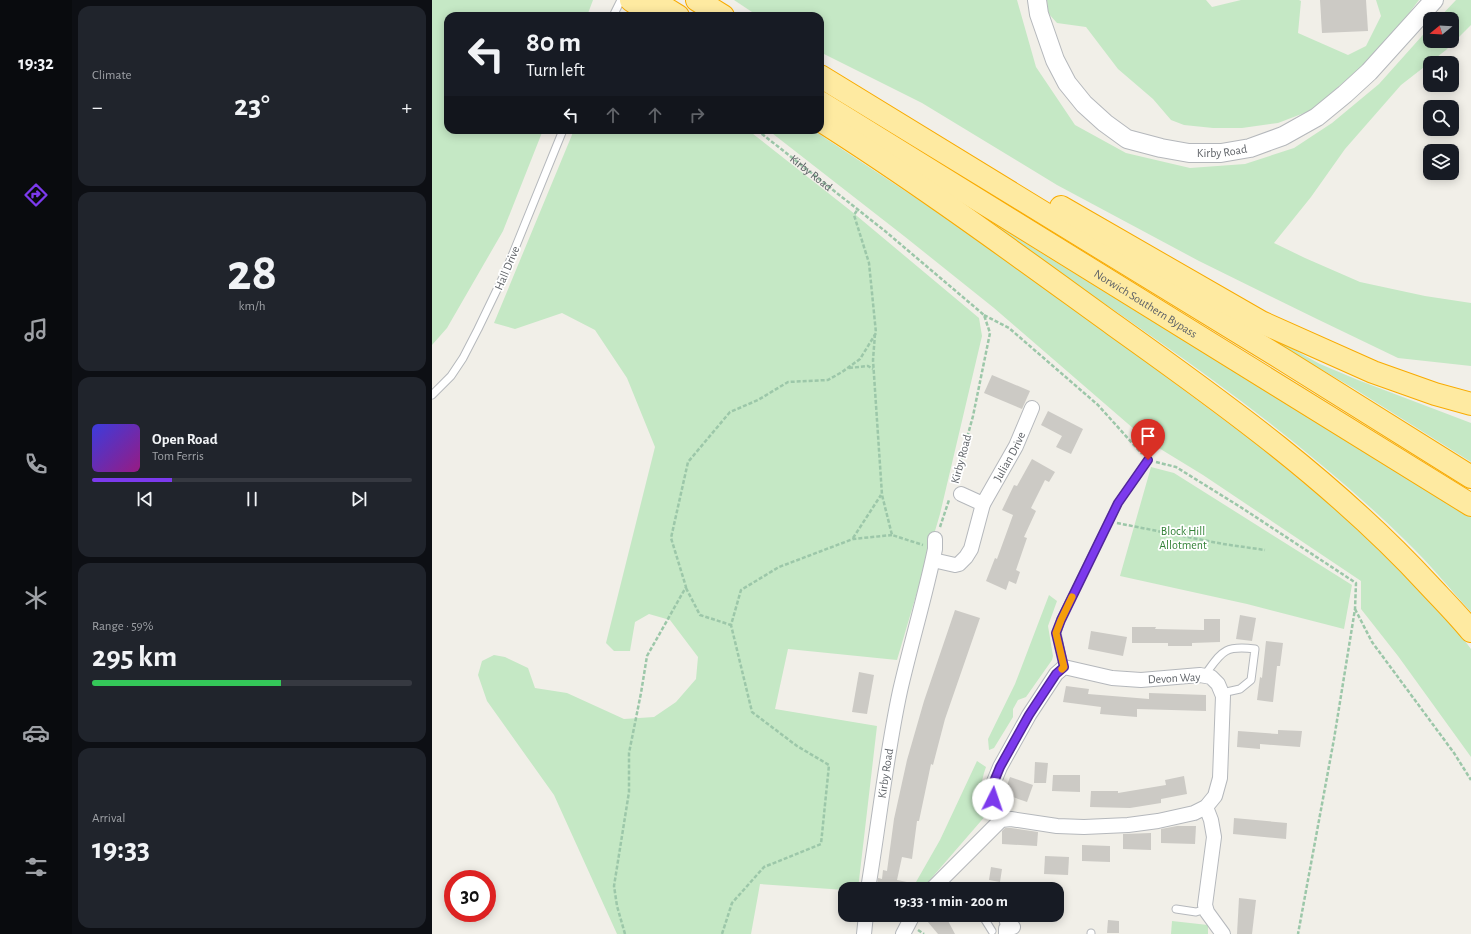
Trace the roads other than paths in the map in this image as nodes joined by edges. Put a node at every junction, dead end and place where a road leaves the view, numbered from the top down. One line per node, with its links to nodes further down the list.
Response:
1 (621, 0): 7 (lane)
2 (631, 0): 8 (highway)
3 (652, 0): 9 (highway)
4 (697, 0): 10 (highway)
5 (1037, 0): 6 (street, Kirby Road)
6 (1434, 0)
7 (615, 12)
8 (649, 12)
9 (672, 12)
10 (716, 12)
11 (824, 76): 17 (highway)
12 (824, 76): 20 (highway, Norwich Southern Bypass)
13 (824, 104): 23 (highway, Norwich Southern Bypass)
14 (824, 123): 25 (highway)
15 (561, 134): 16 (lane, Hall Drive)
16 (432, 395)
17 (1471, 404)
18 (1032, 408): 22 (street, Julian Drive)
19 (1148, 460): 26 (lane)
20 (1471, 477)
21 (956, 492): 22 (street)
22 (983, 504): 24 (street, Julian Drive)
23 (1471, 504)
24 (934, 549): 31 (street, Kirby Road)
25 (1471, 631)
26 (1064, 667): 27 (street, Devon Way); 30 (street)
27 (1204, 676): 28 (street, Devon Way); 28 (lane)
28 (1222, 693): 29 (street)
29 (1206, 807): 30 (street); 34 (street)
30 (1001, 820): 32 (street)
31 (869, 882)
32 (939, 882)
33 (1176, 909): 34 (lane)
34 (1206, 910): 41 (street)
35 (865, 922): 39 (street)
36 (909, 922): 40 (street)
37 (986, 922): 38 (lane)
38 (992, 931)
39 (864, 934)
40 (903, 934)
41 (1223, 934)

